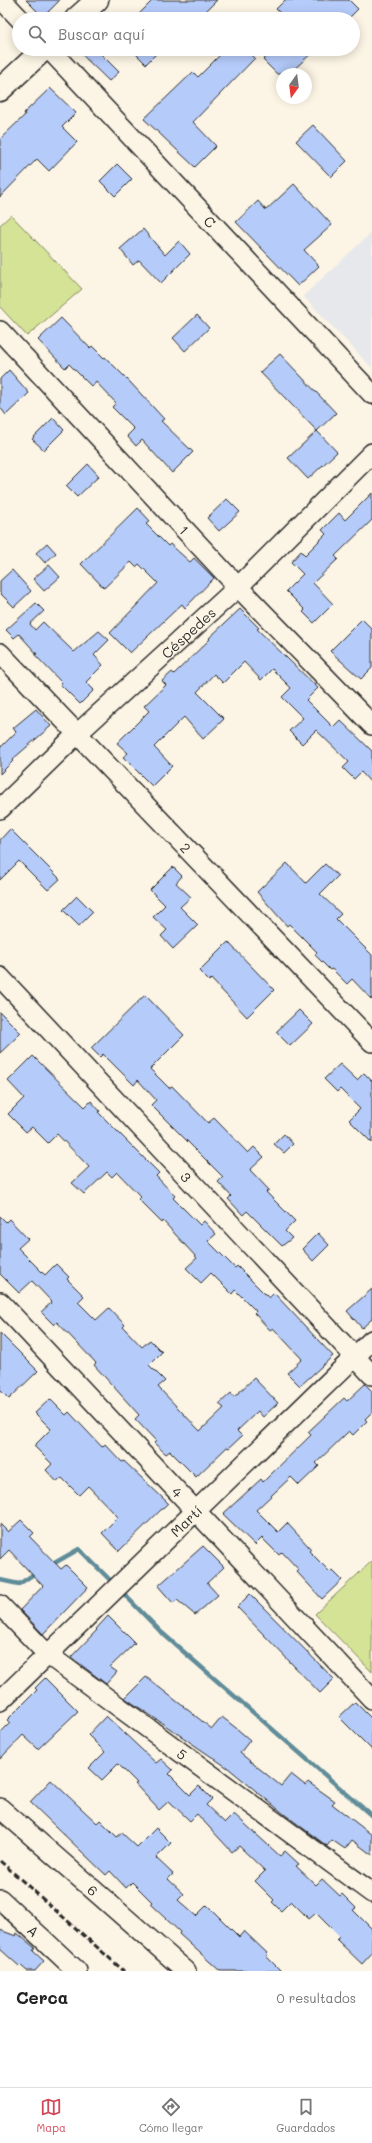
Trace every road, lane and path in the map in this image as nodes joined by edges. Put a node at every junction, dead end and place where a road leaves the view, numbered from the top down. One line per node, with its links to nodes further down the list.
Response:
1 (2, 0): 3 (street)
2 (97, 0): 4 (main road)
3 (13, 12)
4 (84, 12)
5 (36, 56): 7 (main road)
6 (56, 56): 9 (street, C)
7 (0, 90)
8 (0, 331): 11 (street, 1)
9 (372, 394)
10 (372, 453): 11 (street, Céspedes)
11 (238, 587): 13 (street, 1); 14 (street, Céspedes)
12 (0, 653): 14 (street, 2)
13 (372, 725)
14 (77, 734): 15 (street, Céspedes); 17 (street, 2)
15 (0, 809)
16 (0, 977): 20 (street, 3)
17 (372, 1042)
18 (0, 1302): 22 (street, 4)
19 (372, 1340): 20 (street, Martí)
20 (354, 1357): 21 (street, 3); 22 (street, Martí)
21 (372, 1375)
22 (196, 1509): 24 (street, Martí); 25 (street, 4)
23 (0, 1605): 24 (street, 5)
24 (47, 1654): 26 (street, Martí); 28 (street, 5)
25 (372, 1699)
26 (0, 1701)
27 (0, 1808): 31 (street, 6)
28 (372, 1893)
29 (0, 1899): 30 (street, A)
30 (69, 1968)
31 (186, 1971)

